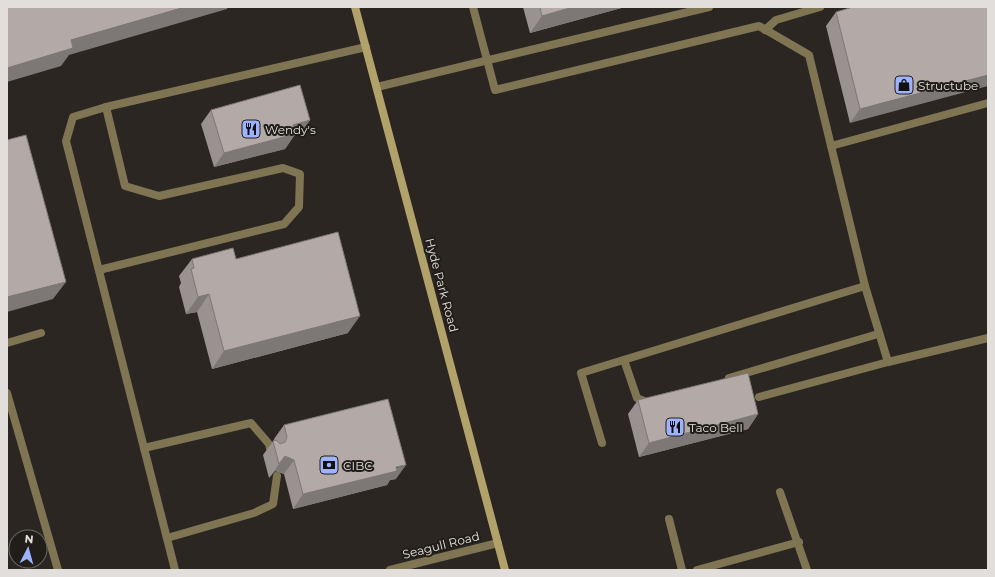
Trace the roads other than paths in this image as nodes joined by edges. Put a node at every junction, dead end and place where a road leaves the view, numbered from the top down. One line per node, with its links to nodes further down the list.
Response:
1 (355, 7): 6 (main road, Hyde Park Road)
2 (473, 7): 7 (street)
3 (710, 7): 7 (street)
4 (820, 7): 5 (street)
5 (765, 30): 7 (street); 11 (street)
6 (366, 47): 8 (main road, Hyde Park Road); 10 (street)
7 (488, 60): 8 (street)
8 (377, 87): 32 (main road, Hyde Park Road)
9 (988, 103): 11 (street)
10 (106, 107): 12 (street); 12 (street)
11 (831, 146): 13 (street)
12 (99, 270): 25 (street)
13 (865, 286): 15 (street); 18 (street)
14 (41, 333): 17 (street)
15 (878, 334): 19 (street); 20 (street)
16 (988, 338): 19 (street)
17 (7, 343)
18 (624, 360): 23 (street); 24 (street)
19 (888, 362): 22 (street)
20 (718, 382)
21 (7, 393): 33 (street)
22 (759, 398)
23 (657, 400)
24 (602, 443)
25 (144, 448): 26 (street); 30 (street)
26 (271, 453)
27 (277, 476): 30 (street)
28 (780, 492): 31 (street)
29 (669, 519): 37 (street)
30 (167, 538): 34 (street)
31 (799, 542): 38 (street); 39 (street)
32 (498, 543): 35 (street, Seagull Road); 36 (main road, Hyde Park Road)
33 (58, 570)
34 (175, 570)
35 (390, 570)
36 (505, 570)
37 (682, 570)
38 (696, 570)
39 (807, 570)

